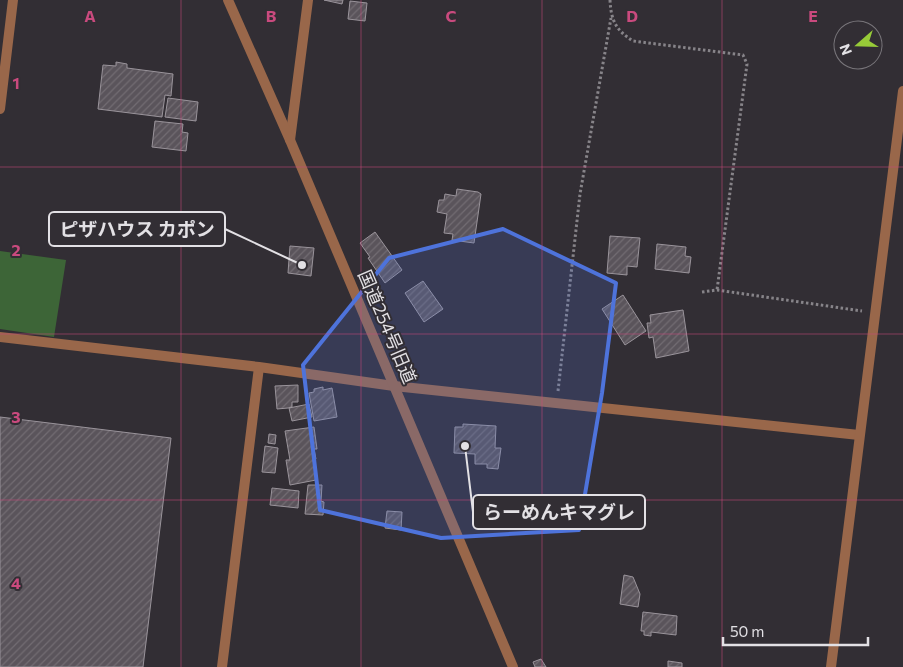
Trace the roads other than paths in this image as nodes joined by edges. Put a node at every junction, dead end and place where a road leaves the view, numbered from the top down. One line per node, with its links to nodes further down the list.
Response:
1 (13, 0): 5 (street)
2 (228, 0): 6 (street, 国道254号旧道)
3 (308, 0): 6 (street)
4 (903, 91): 10 (street)
5 (0, 109)
6 (290, 140): 9 (street, 国道254号旧道)
7 (0, 337): 8 (street)
8 (259, 366): 9 (street); 11 (street)
9 (394, 386): 10 (street); 12 (street, 国道254号旧道)
10 (859, 435): 13 (street)
11 (222, 667)
12 (513, 667)
13 (831, 667)

